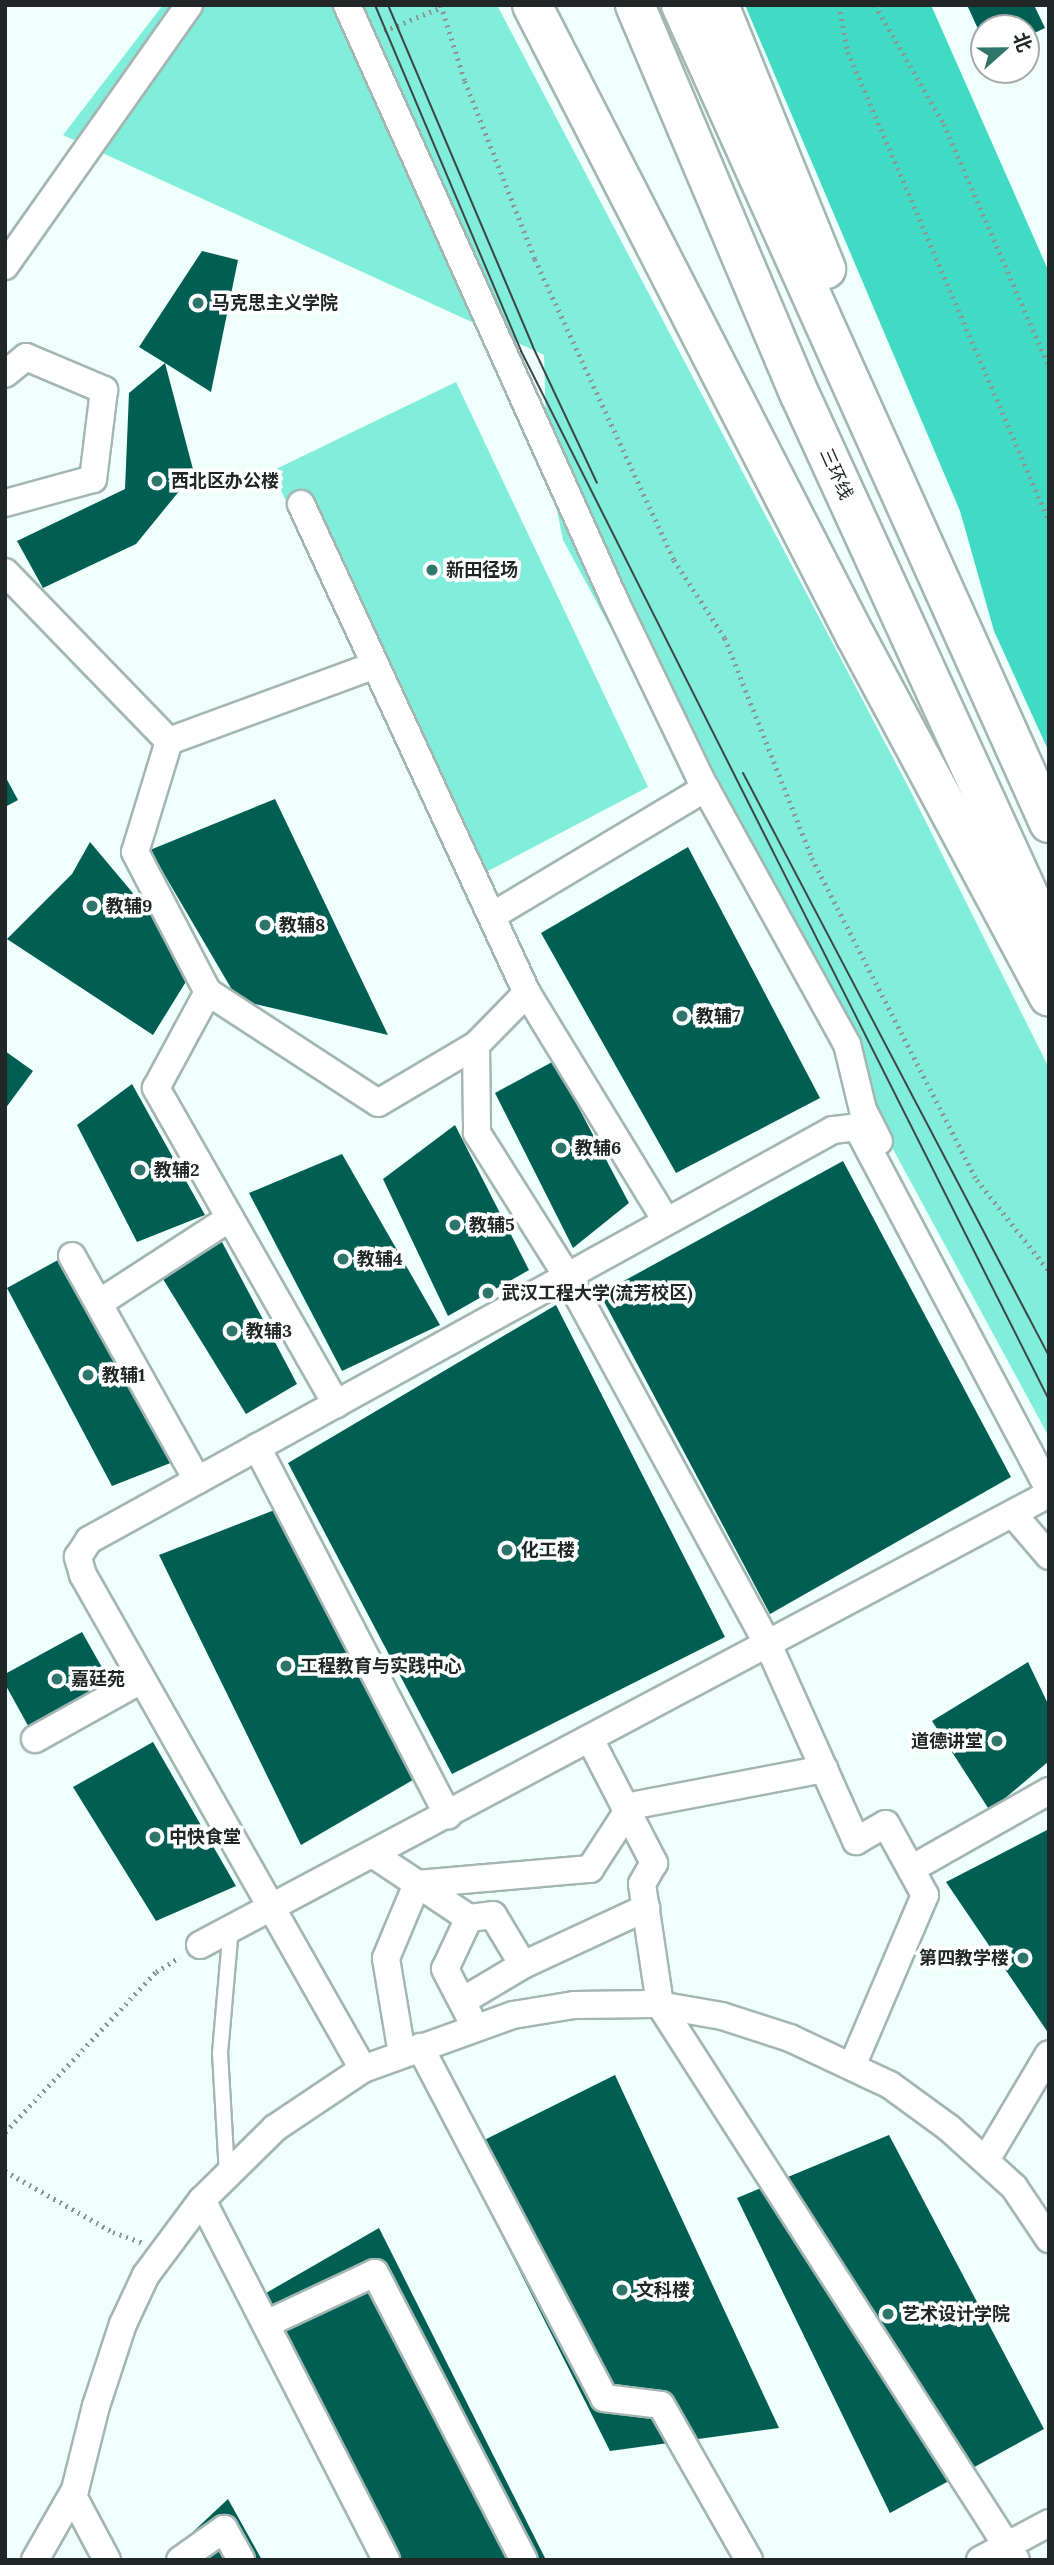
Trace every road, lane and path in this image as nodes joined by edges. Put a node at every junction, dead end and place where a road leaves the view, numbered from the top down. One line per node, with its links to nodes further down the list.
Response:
1 (189, 5): 11 (street)
2 (347, 5): 21 (street)
3 (532, 5): 27 (highway)
4 (635, 5): 24 (highway, 三环线)
5 (681, 5): 19 (highway)
6 (719, 5): 19 (highway)
7 (839, 5): 16 (path)
8 (875, 5): 12 (path)
9 (442, 6): 10 (path); 32 (path)
10 (377, 34)
11 (5, 266)
12 (1049, 367)
13 (5, 374): 14 (street)
14 (6, 502)
15 (301, 504): 23 (street)
16 (1049, 521)
17 (5, 572): 20 (street)
18 (365, 669): 20 (street)
19 (983, 683): 22 (highway)
20 (169, 741): 25 (street)
21 (706, 788): 23 (street); 37 (street)
22 (1049, 823)
23 (492, 916): 26 (street)
24 (1049, 939)
25 (208, 992): 28 (street); 29 (street)
26 (527, 993): 28 (street); 30 (street)
27 (1049, 997)
28 (476, 1045): 33 (street)
29 (230, 1218): 34 (street); 35 (street)
30 (666, 1222): 33 (street); 39 (street)
31 (72, 1256): 34 (street)
32 (1049, 1272)
33 (568, 1276): 35 (street); 42 (street)
34 (99, 1303): 38 (street)
35 (336, 1404): 36 (street)
36 (257, 1447): 38 (street); 49 (street)
37 (1049, 1453)
38 (197, 1480): 43 (street)
39 (1049, 1492): 40 (street)
40 (1013, 1514): 41 (street); 42 (street)
41 (1049, 1556)
42 (768, 1644): 45 (street); 46 (street)
43 (141, 1680): 44 (street); 54 (street)
44 (35, 1739)
45 (590, 1739): 48 (street); 49 (street)
46 (824, 1769): 48 (street); 51 (street)
47 (1045, 1801): 51 (street)
48 (626, 1810): 52 (street); 53 (street)
49 (448, 1815): 50 (street)
50 (374, 1855): 52 (street); 54 (street)
51 (911, 1869): 64 (street)
52 (417, 1884): 55 (street); 62 (street)
53 (646, 1908): 58 (street); 60 (street)
54 (272, 1909): 56 (street); 65 (street)
55 (469, 1918): 58 (street); 59 (street)
56 (231, 1927): 57 (street); 69 (lane)
57 (200, 1945): 66 (path)
58 (523, 1965): 59 (street)
59 (464, 2000): 61 (street)
60 (660, 2005): 61 (street); 64 (street); 76 (street)
61 (474, 2028): 62 (street)
62 (411, 2050): 65 (street); 83 (street)
63 (1049, 2054): 67 (street)
64 (852, 2066): 67 (street)
65 (363, 2069): 69 (street)
66 (5, 2132)
67 (986, 2160): 71 (street)
68 (5, 2171): 72 (path)
69 (227, 2174): 70 (street)
70 (202, 2200): 72 (street); 73 (street)
71 (1049, 2239)
72 (164, 2251): 74 (street)
73 (266, 2324): 81 (street); 82 (street)
74 (73, 2496): 77 (street); 78 (street)
75 (1049, 2524): 76 (street)
76 (1013, 2552): 84 (street)
77 (35, 2560)
78 (107, 2560)
79 (180, 2560): 80 (street)
80 (241, 2560)
81 (386, 2560)
82 (524, 2560)
83 (749, 2560)
84 (980, 2560)

